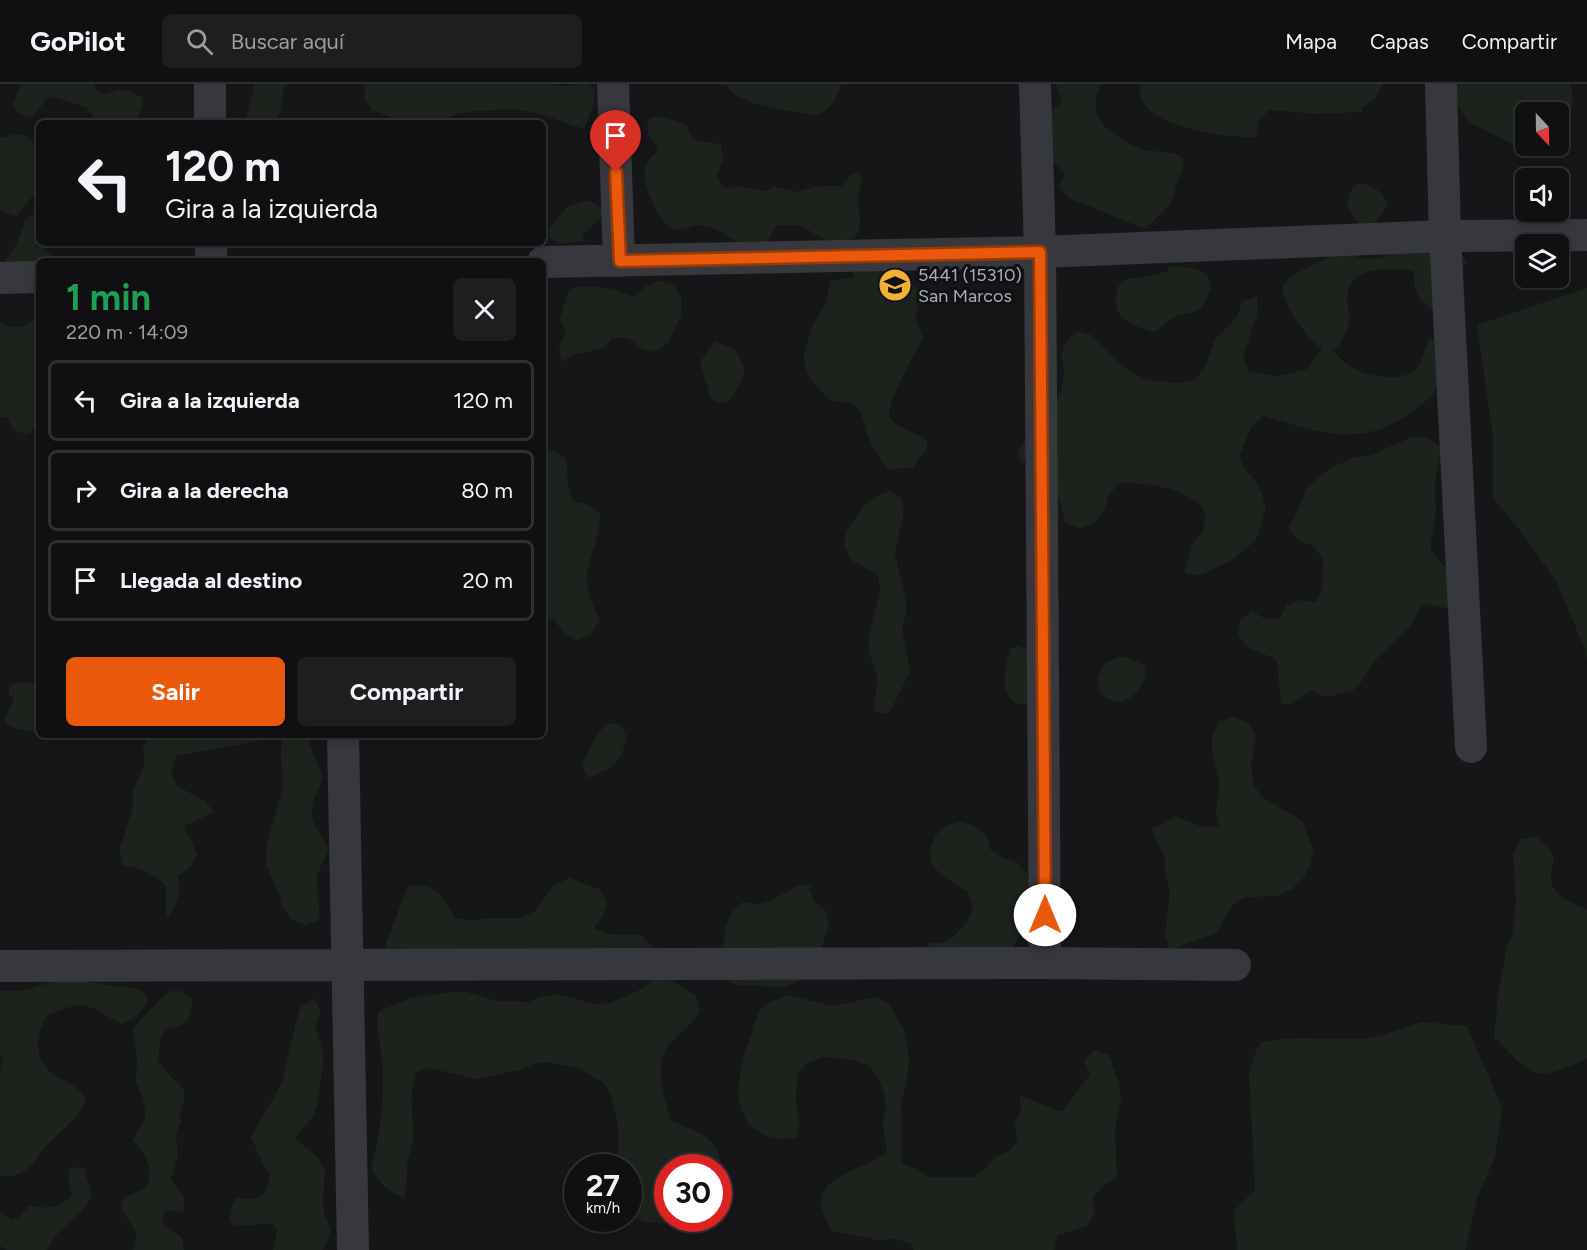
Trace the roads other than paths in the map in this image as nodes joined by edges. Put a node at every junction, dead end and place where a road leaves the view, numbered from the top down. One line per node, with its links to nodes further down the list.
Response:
1 (210, 84): 5 (street)
2 (613, 84): 9 (street)
3 (1035, 84): 8 (street)
4 (1441, 84): 7 (street)
5 (210, 120)
6 (1587, 235): 7 (street)
7 (1445, 236): 8 (street); 14 (street)
8 (1040, 252): 9 (street); 15 (street)
9 (620, 261): 10 (street)
10 (546, 262)
11 (36, 277): 12 (street)
12 (0, 278)
13 (343, 738): 16 (street)
14 (1472, 747)
15 (1045, 963): 16 (street); 17 (street)
16 (346, 964): 18 (street); 19 (street)
17 (1235, 965)
18 (0, 966)
19 (353, 1250)

